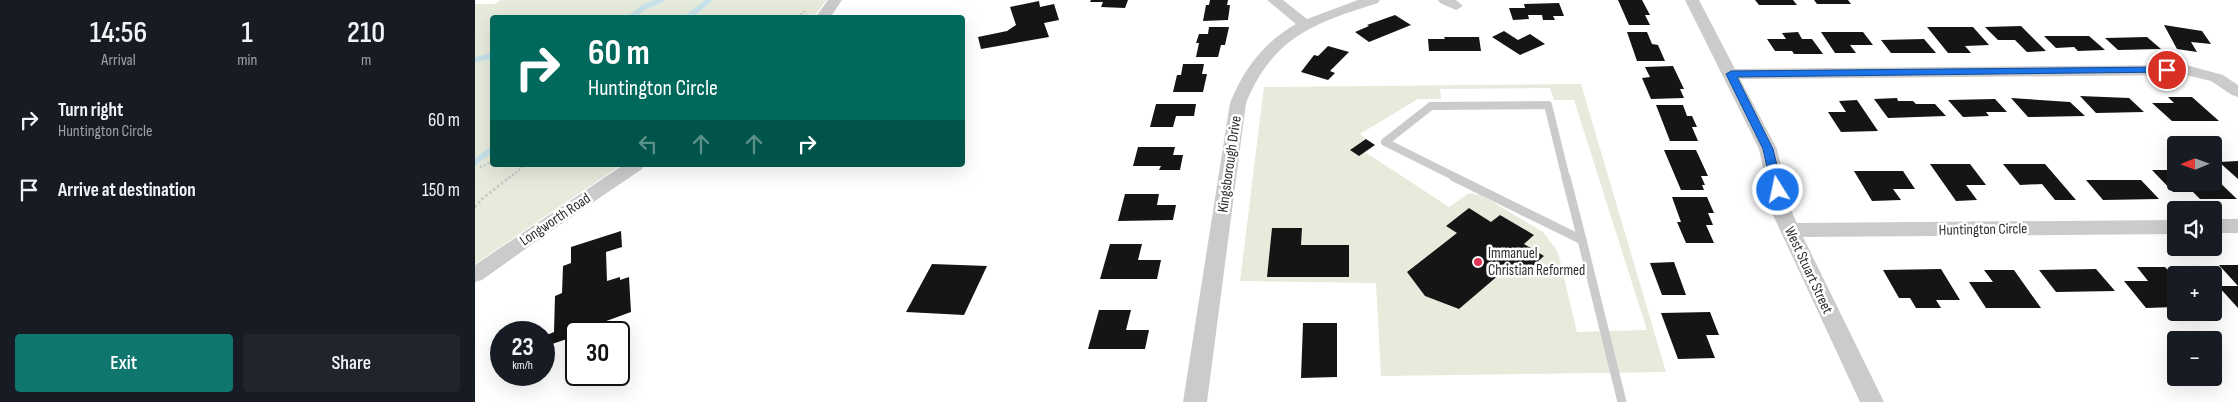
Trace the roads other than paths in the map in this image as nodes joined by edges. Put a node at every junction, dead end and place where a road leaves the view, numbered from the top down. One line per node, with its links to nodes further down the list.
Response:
1 (835, 0): 5 (street)
2 (1274, 0): 6 (street)
3 (1373, 0): 6 (street, Kingsborough Drive)
4 (1692, 0): 7 (street, West Stuart Street)
5 (824, 15)
6 (1305, 24): 16 (street, Kingsborough Drive)
7 (1731, 74): 8 (street); 13 (street, West Stuart Street)
8 (2238, 92)
9 (633, 167): 15 (street, Longworth Road)
10 (2222, 226): 11 (street)
11 (2238, 226)
12 (2167, 227): 13 (street, Huntington Circle)
13 (1790, 230): 18 (street, West Stuart Street)
14 (1582, 240): 14 (lane); 17 (lane)
15 (475, 276)
16 (1195, 402)
17 (1622, 402)
18 (1873, 402)

